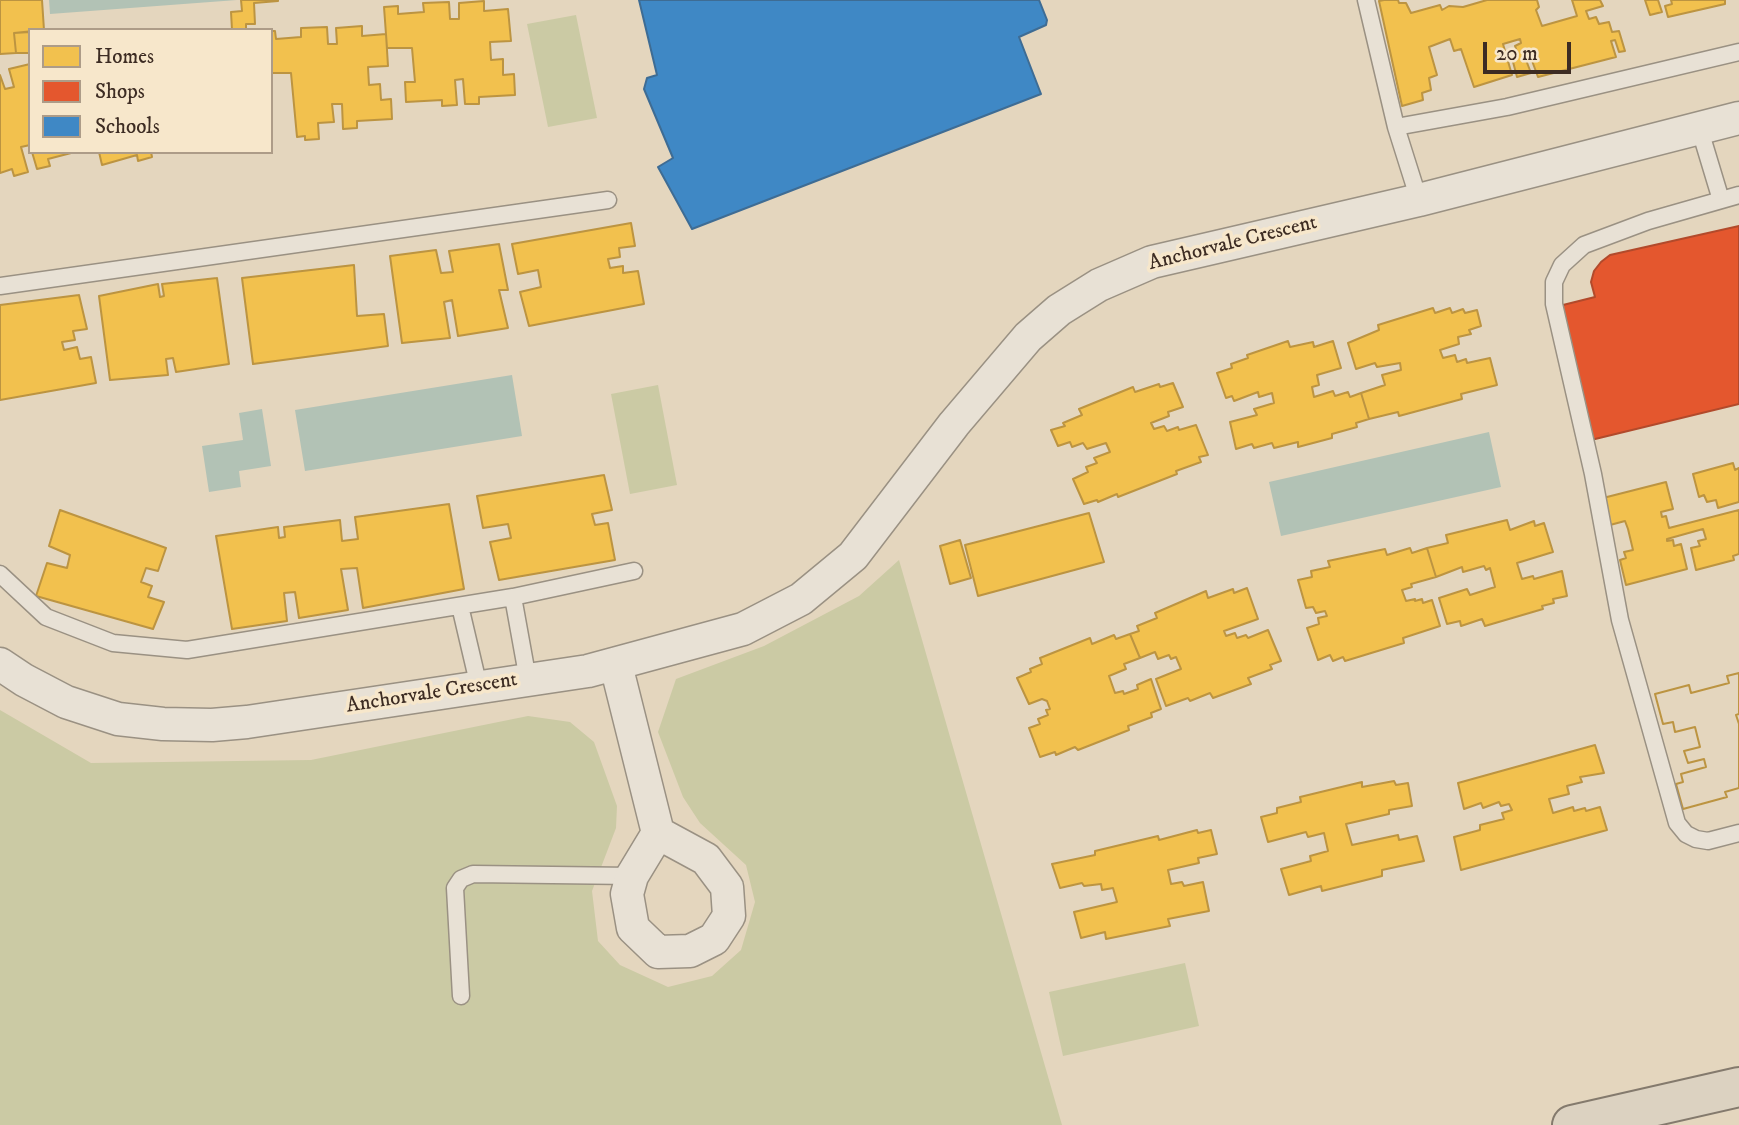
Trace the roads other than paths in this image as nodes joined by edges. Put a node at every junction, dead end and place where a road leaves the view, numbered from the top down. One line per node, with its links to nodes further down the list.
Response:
1 (1366, 0): 4 (lane)
2 (1739, 52): 4 (lane)
3 (1739, 118): 5 (street, Anchorvale Crescent)
4 (1396, 127): 8 (lane)
5 (1699, 127): 8 (street, Anchorvale Crescent); 9 (lane)
6 (1739, 195): 9 (lane)
7 (608, 200): 10 (lane)
8 (1419, 200): 16 (street, Anchorvale Crescent)
9 (1721, 200): 22 (lane)
10 (0, 286)
11 (634, 570): 13 (lane)
12 (0, 574): 14 (lane)
13 (513, 597): 14 (lane); 18 (lane)
14 (460, 606): 19 (lane)
15 (0, 664): 20 (street, Anchorvale Crescent)
16 (616, 665): 18 (street, Anchorvale Crescent); 21 (street)
17 (0, 680): 20 (street, Anchorvale Crescent)
18 (528, 680): 19 (street, Anchorvale Crescent)
19 (479, 687): 20 (street, Anchorvale Crescent)
20 (247, 722)
21 (658, 833): 23 (street); 23 (street)
22 (1739, 833)
23 (632, 876): 24 (lane)
24 (461, 996)
25 (1739, 1087): 26 (highway)
26 (1572, 1125)

